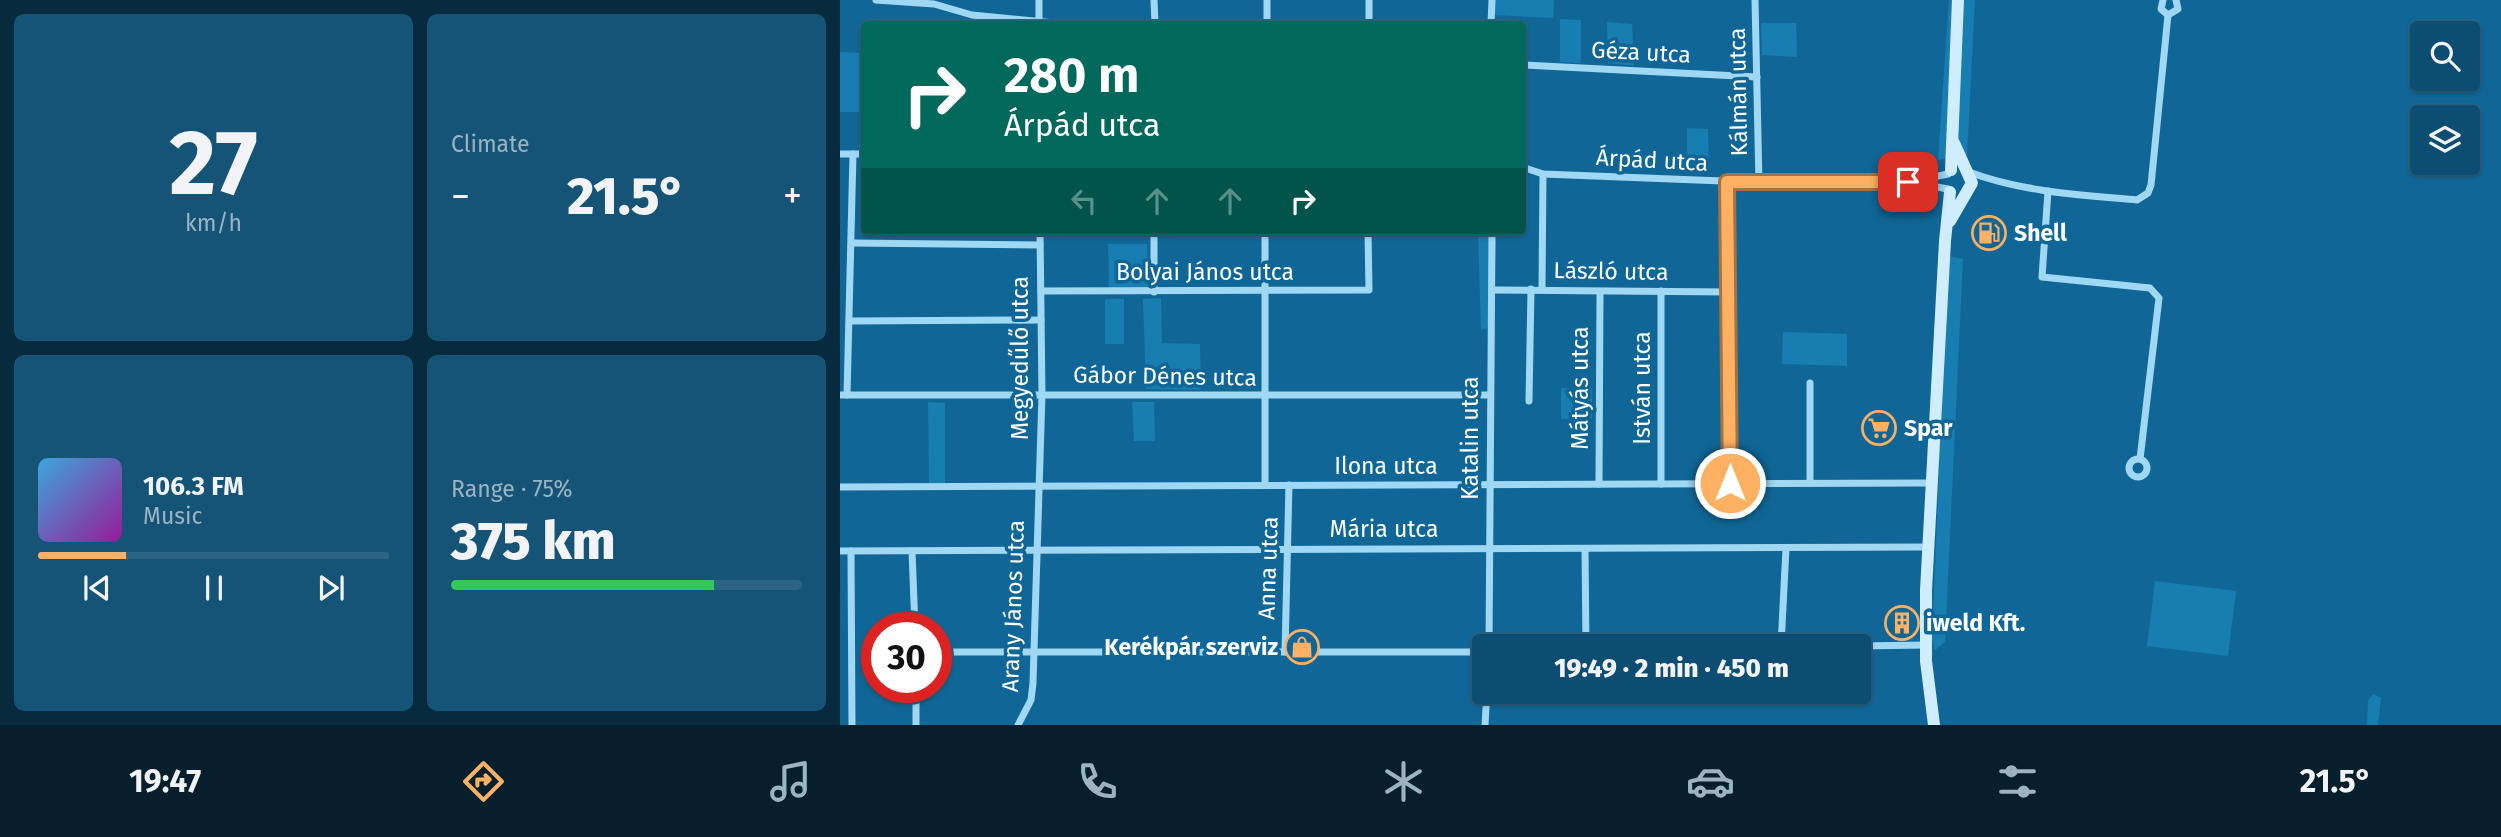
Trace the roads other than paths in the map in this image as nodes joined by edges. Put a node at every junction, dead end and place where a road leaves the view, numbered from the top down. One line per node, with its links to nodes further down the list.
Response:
1 (876, 0): 12 (street)
2 (1039, 0): 13 (street)
3 (1154, 0): 14 (street)
4 (1267, 0): 15 (street)
5 (1369, 0): 16 (street)
6 (1492, 0): 17 (street)
7 (1755, 0): 19 (street, Kálmán utca)
8 (1958, 0): 20 (main road)
9 (2163, 0): 11 (street)
10 (2176, 0): 11 (street)
11 (2168, 15): 34 (street)
12 (1024, 21)
13 (1039, 21)
14 (1155, 21)
15 (1267, 21)
16 (1369, 21)
17 (1492, 21)
18 (1526, 65): 19 (street, Géza utca)
19 (1757, 77): 31 (street, Kálmán utca)
20 (1951, 132): 25 (main road); 26 (main road)
21 (840, 154): 22 (street)
22 (853, 154): 23 (street); 41 (street)
23 (861, 155)
24 (1526, 168): 27 (street, Árpád utca)
25 (1967, 171): 26 (main road); 28 (street); 33 (main road)
26 (1949, 172): 30 (street, Árpád utca); 32 (main road)
27 (1543, 174): 29 (street, Árpád utca); 44 (street)
28 (1996, 181): 33 (street); 34 (street)
29 (1727, 182): 31 (street, Árpád utca); 51 (street)
30 (1908, 182): 31 (street, Árpád utca); 32 (street, Árpád utca)
31 (1759, 184)
32 (1949, 190): 33 (main road); 35 (main road)
33 (1968, 190): 35 (main road)
34 (2048, 191): 60 (street)
35 (1946, 232): 63 (main road)
36 (1040, 235): 42 (street, Megyedűlő utca)
37 (1154, 235): 48 (street)
38 (1265, 235): 49 (street)
39 (1368, 235): 49 (street, Bolyai János utca)
40 (1492, 235): 45 (street, Katalin utca)
41 (852, 243): 42 (street); 53 (street)
42 (1040, 245): 46 (street, Megyedűlő utca)
43 (1531, 289): 44 (street, László utca); 45 (street, László utca); 59 (street)
44 (1542, 289): 50 (street, László utca)
45 (1493, 290): 57 (street, Katalin utca)
46 (1041, 291): 48 (street, Bolyai János utca); 52 (street, Megyedűlő utca)
47 (1661, 291): 50 (street, László utca); 51 (street, László utca); 65 (street, István utca)
48 (1154, 292): 49 (street, Bolyai János utca)
49 (1265, 292): 58 (street)
50 (1600, 292): 64 (street, Mátyás utca)
51 (1729, 292): 61 (street)
52 (1041, 320): 53 (street); 55 (street, Megyedűlő utca)
53 (850, 321): 56 (street)
54 (1810, 383): 62 (street)
55 (1042, 394): 56 (street, Gábor Dénes utca); 58 (street, Gábor Dénes utca); 66 (street, Megyedűlő utca)
56 (844, 395)
57 (1489, 395): 58 (street, Gábor Dénes utca); 69 (street, Katalin utca)
58 (1265, 396): 67 (street)
59 (1530, 401)
60 (2140, 459)
61 (1730, 483): 62 (street, Ilona utca); 65 (street, Ilona utca)
62 (1810, 483): 63 (street, Ilona utca)
63 (1932, 483): 71 (main road)
64 (1599, 484): 65 (street, Ilona utca); 69 (street, Ilona utca)
65 (1661, 484)
66 (1037, 485): 67 (street, Ilona utca); 70 (street, Ilona utca); 74 (street, Arany János utca)
67 (1265, 485): 68 (street, Ilona utca)
68 (1289, 485): 69 (street, Ilona utca); 72 (street, Anna utca)
69 (1489, 485): 75 (street, Katalin utca)
70 (840, 487)
71 (1928, 547): 73 (street, Mária utca); 84 (main road)
72 (1289, 548): 74 (street, Mária utca); 75 (street, Mária utca); 87 (street, Anna utca)
73 (1786, 548): 76 (street, Mária utca); 83 (street)
74 (1035, 549): 79 (street, Mária utca); 89 (street, Arany János utca)
75 (1489, 549): 76 (street, Mária utca); 81 (street, Katalin utca)
76 (1585, 549): 82 (street)
77 (840, 551): 78 (street, Mária utca)
78 (851, 551): 79 (street, Mária utca); 92 (street)
79 (912, 551): 80 (street)
80 (914, 612)
81 (1489, 634)
82 (1586, 634)
83 (1782, 634)
84 (1926, 645): 85 (street); 96 (main road)
85 (1871, 646)
86 (952, 652): 89 (street)
87 (1284, 652): 88 (street); 89 (street)
88 (1472, 652)
89 (1033, 653): 94 (street, Arany János utca)
90 (916, 703): 93 (street)
91 (1486, 704): 95 (street)
92 (852, 725)
93 (916, 725)
94 (1018, 725)
95 (1485, 725)
96 (1934, 725)

